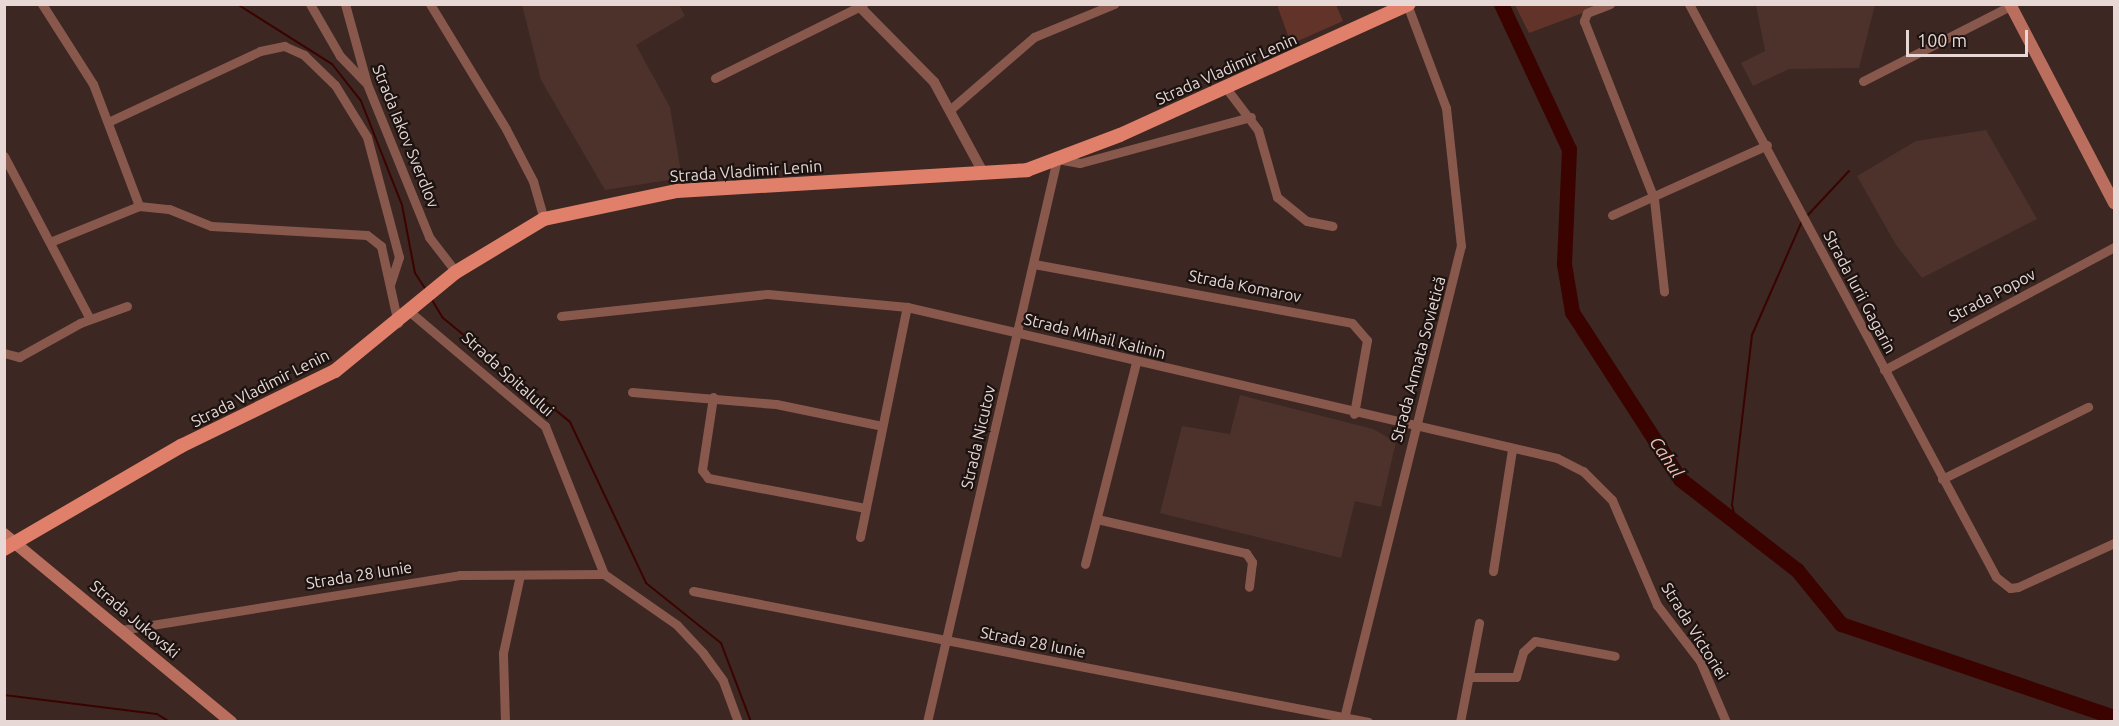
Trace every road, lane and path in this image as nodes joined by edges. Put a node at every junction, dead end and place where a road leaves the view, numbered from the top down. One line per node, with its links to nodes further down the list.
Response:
1 (42, 4): 17 (street)
2 (310, 4): 13 (street)
3 (345, 4): 13 (street, Strada Iakov Sverdlov)
4 (430, 4): 26 (street)
5 (1114, 4): 15 (street)
6 (1610, 4): 22 (street)
7 (1689, 4): 18 (street, Strada Iurii Gagarin)
8 (860, 5): 11 (street); 15 (street)
9 (1408, 5): 14 (main road, Strada Vladimir Lenin); 51 (street, Strada Armata Sovietică)
10 (2012, 5): 12 (street); 23 (main road)
11 (715, 78)
12 (1863, 81)
13 (367, 84): 33 (street, Strada Iakov Sverdlov)
14 (1226, 88): 16 (street); 20 (main road, Strada Vladimir Lenin)
15 (951, 108): 21 (street)
16 (1251, 117): 20 (street); 27 (street)
17 (108, 122): 24 (street); 28 (street)
18 (1767, 145): 22 (street); 45 (street, Strada Iurii Gagarin)
19 (4, 156): 29 (street)
20 (1057, 159): 21 (main road, Strada Vladimir Lenin); 32 (street, Strada Nicutov)
21 (984, 174): 26 (main road, Strada Vladimir Lenin)
22 (1654, 199): 25 (street); 35 (street)
23 (2115, 203)
24 (139, 206): 29 (street); 30 (street)
25 (1612, 215)
26 (544, 219): 33 (main road, Strada Vladimir Lenin)
27 (1333, 226)
28 (395, 237): 30 (street); 34 (street)
29 (50, 242): 40 (street)
30 (381, 246): 34 (street)
31 (2115, 247): 45 (street, Strada Popov)
32 (1034, 264): 42 (street, Strada Nicutov); 49 (street, Strada Komarov)
33 (453, 274): 38 (main road, Strada Vladimir Lenin)
34 (390, 285): 41 (street)
35 (1664, 291)
36 (127, 306): 40 (street)
37 (907, 307): 39 (street, Strada Mihail Kalinin); 42 (street, Strada Mihail Kalinin); 50 (street)
38 (412, 310): 41 (main road, Strada Vladimir Lenin); 64 (street, Strada Spitalului)
39 (561, 316)
40 (90, 320): 43 (street)
41 (398, 323): 59 (main road, Strada Vladimir Lenin)
42 (1018, 332): 44 (street, Strada Mihail Kalinin); 70 (street, Strada Nicutov)
43 (8, 355)
44 (1136, 362): 49 (street, Strada Mihail Kalinin); 56 (street)
45 (1884, 370): 53 (street, Strada Iurii Gagarin)
46 (632, 392): 47 (street)
47 (713, 397): 50 (street); 55 (street)
48 (2088, 407): 53 (street)
49 (1354, 414): 51 (street, Strada Mihail Kalinin)
50 (882, 426): 55 (street)
51 (1414, 428): 52 (street, Strada Mihail Kalinin); 73 (street, Strada Armata Sovietică)
52 (1512, 449): 54 (street, Strada Mihail Kalinin); 63 (street)
53 (1942, 479): 60 (street, Strada Iurii Gagarin)
54 (1606, 492): 80 (street, Strada Victoriei)
55 (865, 508): 58 (street)
56 (1097, 519): 62 (street); 66 (street)
57 (4, 534): 59 (main road, Strada Jukovski)
58 (860, 537)
59 (17, 542): 61 (main road, Strada Vladimir Lenin); 69 (main road, Strada Jukovski)
60 (2115, 543)
61 (4, 549)
62 (1085, 564)
63 (1493, 571)
64 (604, 574): 65 (street, Strada 28 Iunie); 76 (street)
65 (520, 575): 69 (street, Strada 28 Iunie); 75 (street)
66 (1249, 587)
67 (693, 591): 70 (street, Strada 28 Iunie)
68 (1479, 623): 72 (street)
69 (121, 630): 74 (main road, Strada Jukovski)
70 (945, 640): 73 (street, Strada 28 Iunie); 77 (street, Strada Nicutov)
71 (1615, 656): 72 (street)
72 (1469, 677): 79 (street)
73 (1343, 719): 78 (street, Strada 28 Iunie)
74 (231, 722)
75 (505, 722)
76 (738, 722)
77 (927, 722)
78 (1368, 722)
79 (1460, 722)
80 (1726, 722)

